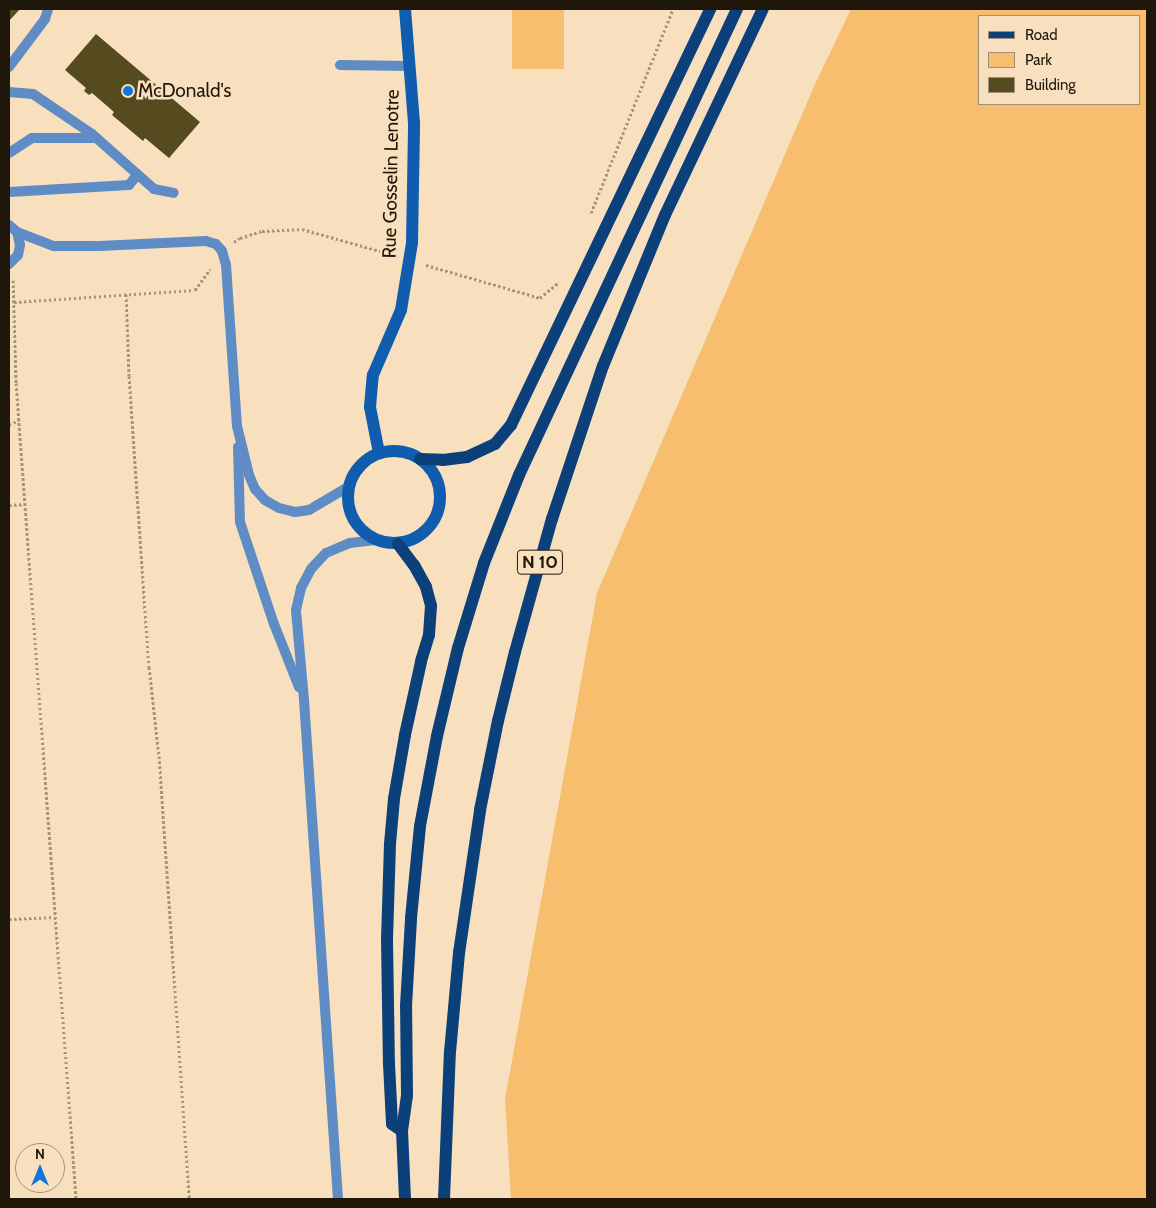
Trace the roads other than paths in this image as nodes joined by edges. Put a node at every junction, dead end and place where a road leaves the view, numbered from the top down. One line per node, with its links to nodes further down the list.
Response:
1 (48, 9): 8 (lane)
2 (405, 9): 7 (main road, Rue Gosselin Lenotre)
3 (710, 9): 20 (main road)
4 (737, 9): 25 (main road, N 10)
5 (763, 9): 28 (main road, N 10)
6 (340, 65): 7 (lane)
7 (410, 66): 19 (main road, Rue Gosselin Lenotre)
8 (9, 67)
9 (9, 92): 10 (lane)
10 (96, 138): 11 (lane); 12 (lane)
11 (9, 153)
12 (137, 175): 13 (lane); 14 (lane)
13 (9, 192)
14 (174, 193)
15 (9, 225): 16 (lane)
16 (17, 232): 17 (lane); 18 (lane)
17 (10, 263)
18 (237, 426): 21 (lane); 24 (lane)
19 (379, 453): 20 (main road); 21 (main road)
20 (420, 459): 23 (main road)
21 (348, 487): 22 (main road)
22 (375, 540): 23 (main road); 24 (lane)
23 (398, 544): 25 (main road)
24 (304, 700): 26 (lane)
25 (402, 1131): 27 (main road, N 10)
26 (338, 1199)
27 (405, 1199)
28 (444, 1199)

